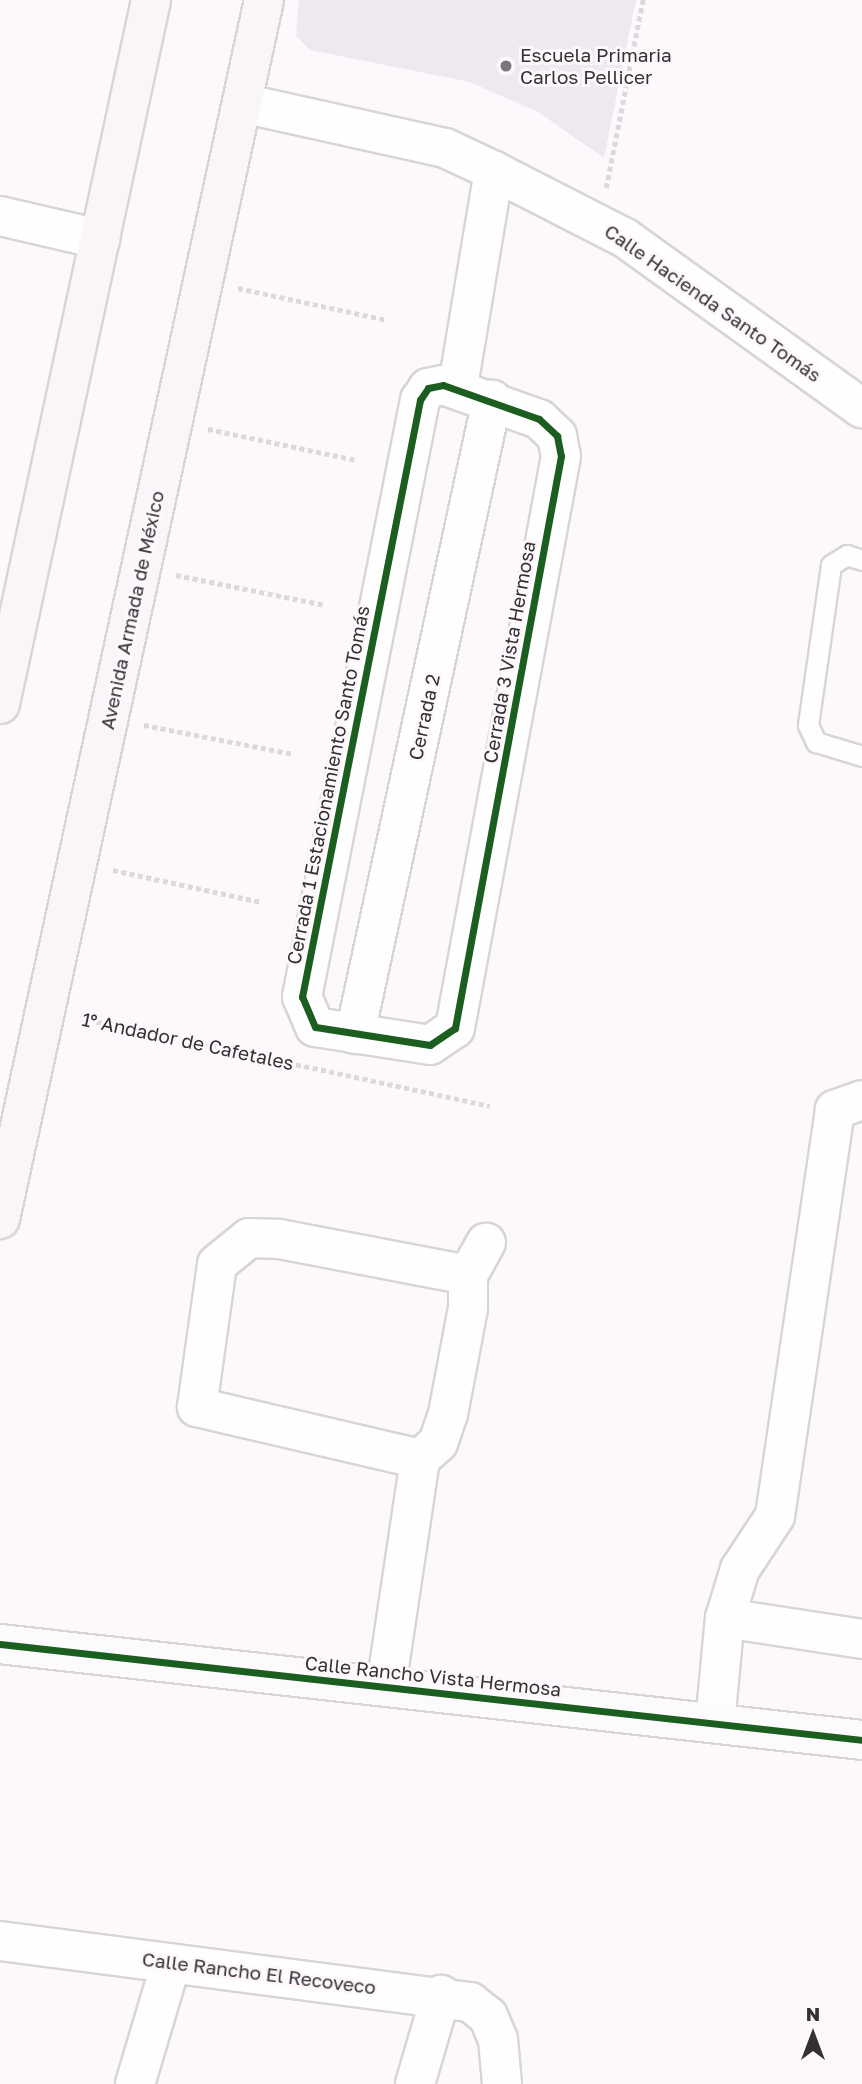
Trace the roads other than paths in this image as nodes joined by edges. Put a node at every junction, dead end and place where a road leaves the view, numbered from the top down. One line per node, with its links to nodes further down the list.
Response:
1 (151, 0): 6 (main road)
2 (264, 0): 3 (main road, Avenida Armada de México)
3 (242, 103): 4 (street, Calle Hacienda Santo Tomás); 15 (main road, Avenida Armada de México)
4 (494, 171): 7 (street); 8 (street, Calle Hacienda Santo Tomás)
5 (0, 216): 6 (street)
6 (100, 239): 10 (main road)
7 (475, 393): 12 (street, Cerrada 3 Vista Hermosa); 13 (street, Cerrada 2); 13 (street, Cerrada 1 Estacionamiento Santo Tomás)
8 (862, 408)
9 (862, 560): 11 (lane)
10 (0, 704)
11 (862, 756)
12 (455, 1028): 13 (street, Cerrada 1 Estacionamiento Santo Tomás)
13 (355, 1034)
14 (862, 1100): 17 (street)
15 (0, 1219)
16 (420, 1459): 16 (street); 20 (street)
17 (725, 1618): 18 (street); 21 (street)
18 (862, 1639)
19 (0, 1644): 20 (street, Calle Rancho Vista Hermosa)
20 (386, 1687): 21 (street, Calle Rancho Vista Hermosa)
21 (715, 1724): 22 (street, Calle Rancho Vista Hermosa)
22 (861, 1734)
23 (0, 1941): 24 (street, Calle Rancho El Recoveco)
24 (171, 1963): 25 (street, Calle Rancho El Recoveco); 26 (street)
25 (441, 1995): 27 (street); 28 (street, Calle Rancho El Recoveco)
26 (135, 2084)
27 (415, 2084)
28 (502, 2084)

